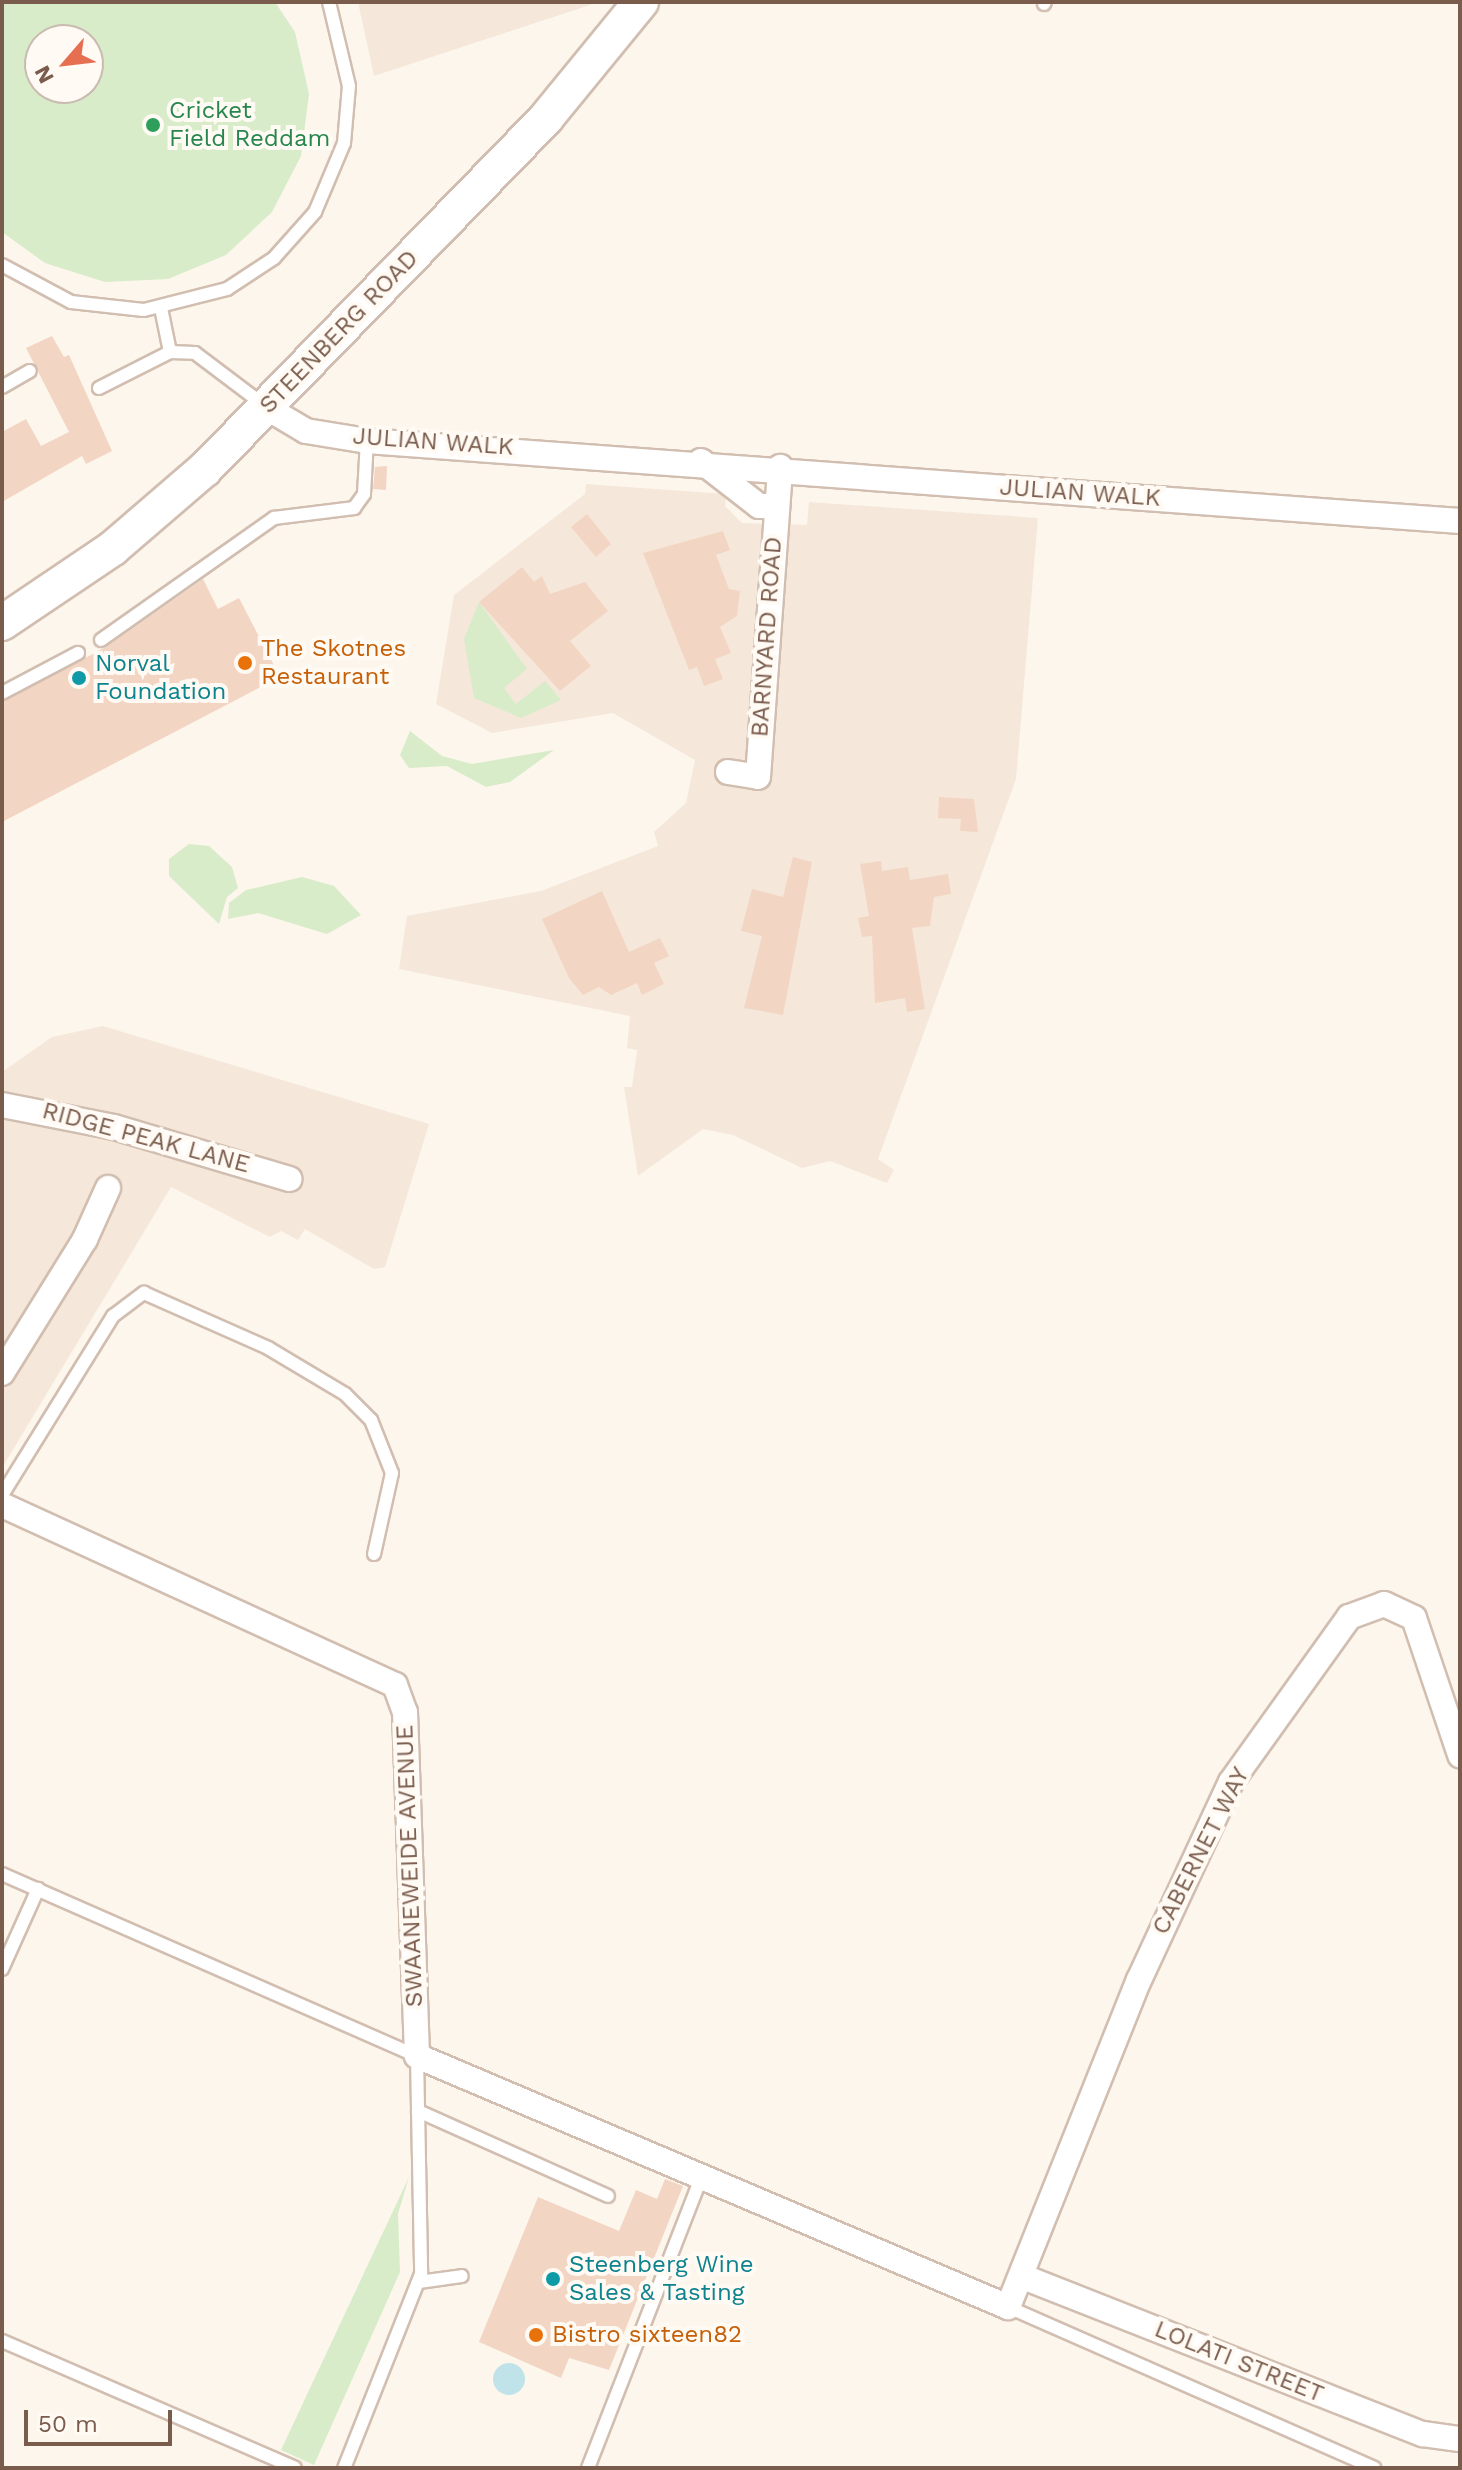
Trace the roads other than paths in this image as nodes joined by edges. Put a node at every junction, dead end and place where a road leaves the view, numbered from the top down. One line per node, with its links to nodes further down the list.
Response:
1 (329, 2): 4 (lane)
2 (641, 2): 9 (main road, STEENBERG ROAD)
3 (2, 265): 4 (lane)
4 (161, 308): 5 (lane)
5 (170, 352): 8 (lane); 9 (lane)
6 (30, 371): 7 (lane)
7 (2, 387)
8 (99, 388)
9 (267, 408): 10 (street, JULIAN WALK); 15 (main road, STEENBERG ROAD)
10 (367, 441): 11 (street, JULIAN WALK); 16 (lane)
11 (701, 461): 12 (street, JULIAN WALK); 13 (street)
12 (780, 467): 13 (street, BARNYARD ROAD); 14 (street, JULIAN WALK)
13 (775, 506): 19 (street, BARNYARD ROAD)
14 (1460, 521)
15 (2, 623)
16 (101, 640)
17 (78, 653): 18 (lane)
18 (2, 693)
19 (728, 772)
20 (2, 1105): 21 (street, RIDGE PEAK LANE)
21 (289, 1179)
22 (108, 1188): 23 (street)
23 (7, 1379)
24 (2, 1495): 26 (lane)
25 (2, 1505): 31 (street, SWAANEWEIDE AVENUE)
26 (374, 1554)
27 (1460, 1755): 36 (street, CABERNET WAY)
28 (2, 1874): 29 (lane)
29 (38, 1889): 30 (lane); 31 (lane)
30 (2, 1969)
31 (417, 2056): 32 (lane, SWAANEWEIDE AVENUE); 33 (street)
32 (418, 2111): 34 (lane); 37 (lane, SWAANEWEIDE AVENUE)
33 (701, 2178): 38 (street); 43 (lane)
34 (608, 2196)
35 (462, 2276): 37 (lane)
36 (1021, 2276): 38 (street, CABERNET WAY); 40 (street, LOLATI STREET)
37 (419, 2282): 42 (lane, SWAANEWEIDE AVENUE)
38 (1008, 2307): 44 (lane)
39 (2, 2341): 41 (lane)
40 (1460, 2439)
41 (295, 2468)
42 (344, 2468)
43 (588, 2468)
44 (1374, 2468)

